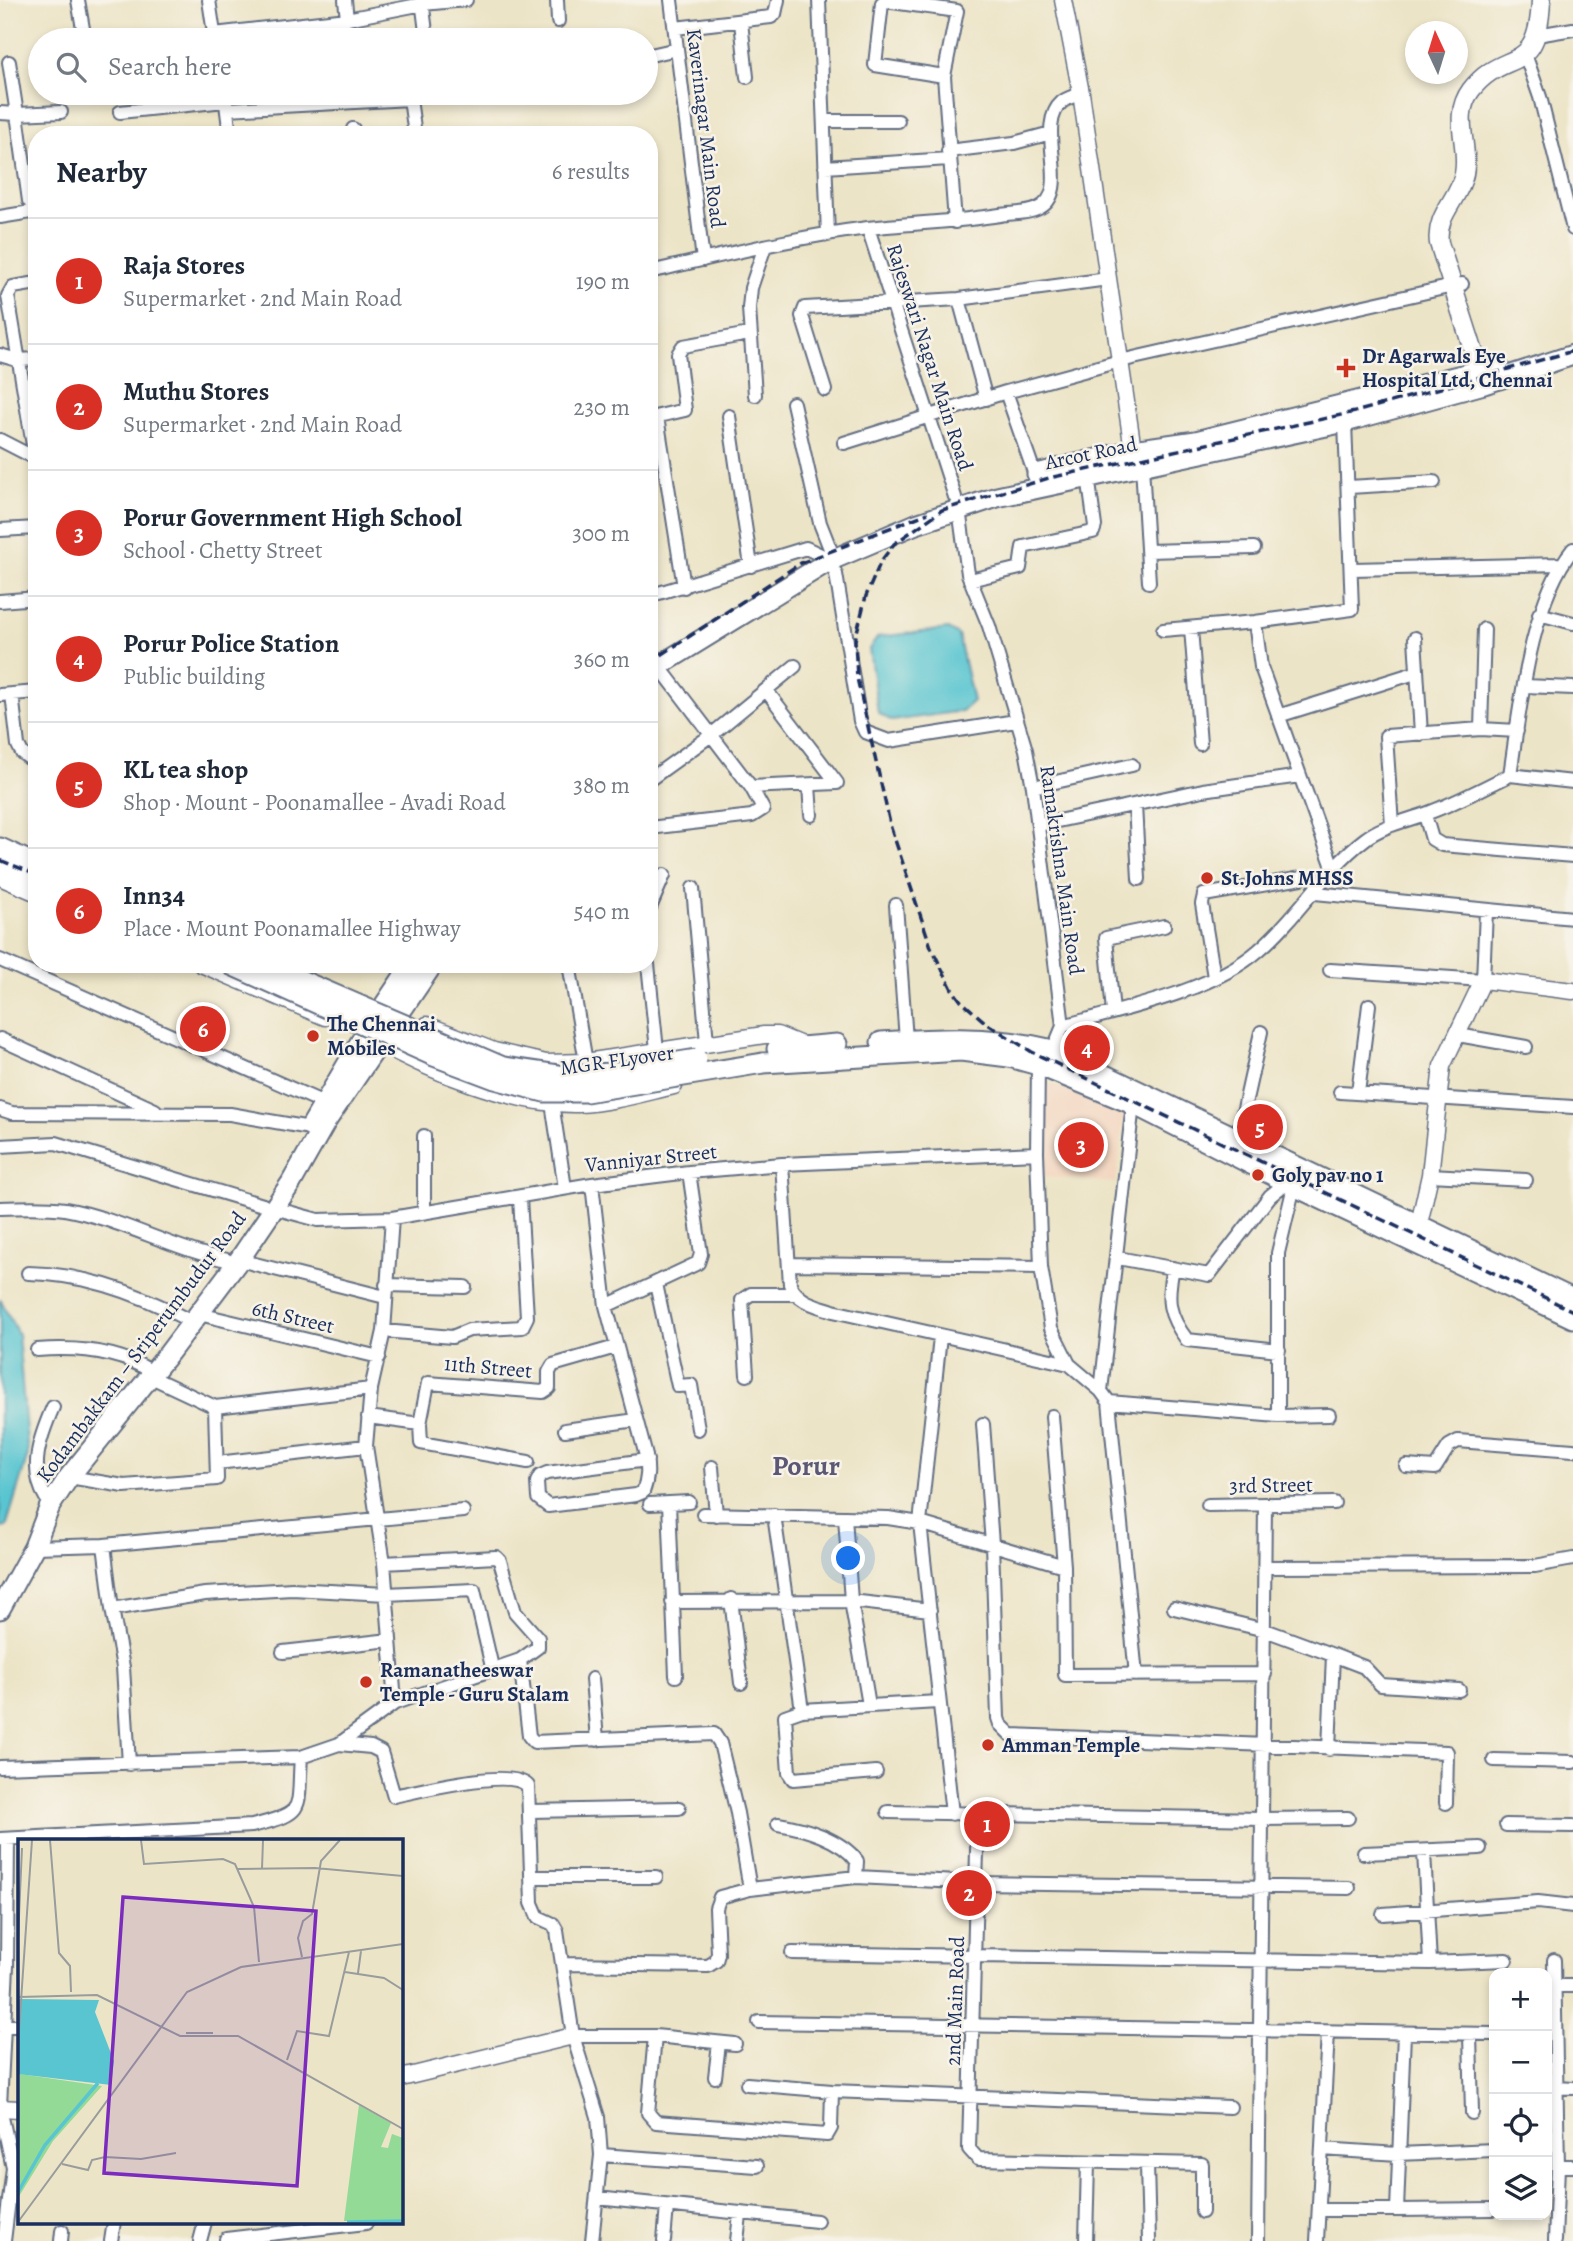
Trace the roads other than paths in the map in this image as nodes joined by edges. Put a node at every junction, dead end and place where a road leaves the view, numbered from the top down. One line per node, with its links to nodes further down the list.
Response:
1 (78, 0): 16 (street)
2 (209, 0): 17 (street)
3 (345, 0): 13 (street)
4 (466, 0): 12 (street)
5 (557, 0): 14 (street)
6 (671, 0): 20 (street, Kaverinagar Main Road)
7 (778, 0): 15 (street)
8 (819, 0): 37 (street)
9 (1063, 0): 29 (street)
10 (1541, 0): 22 (main road)
11 (1550, 0): 22 (main road)
12 (422, 2): 13 (street); 19 (street)
13 (347, 19): 18 (street)
14 (558, 21)
15 (741, 22): 20 (street); 28 (street)
16 (83, 28)
17 (213, 28)
18 (280, 28)
19 (425, 28)
20 (675, 28): 23 (street, Kaverinagar Main Road)
21 (1573, 29): 22 (street)
22 (1541, 35): 25 (main road)
23 (677, 50): 24 (street); 52 (street, Kaverinagar Main Road)
24 (658, 54)
25 (1526, 58): 49 (street); 56 (main road)
26 (9, 62): 36 (street)
27 (944, 76): 27 (street); 42 (street)
28 (747, 77)
29 (1081, 93): 41 (street); 54 (street)
30 (187, 105): 34 (street)
31 (226, 105): 39 (street)
32 (416, 105): 40 (street)
33 (61, 112): 36 (street)
34 (120, 112)
35 (0, 113): 36 (street)
36 (17, 114): 44 (street)
37 (824, 121): 38 (street); 43 (street)
38 (898, 121)
39 (229, 126)
40 (415, 126)
41 (1051, 132): 42 (street); 47 (street)
42 (949, 155): 43 (street); 47 (street)
43 (825, 167): 50 (street)
44 (28, 194)
45 (28, 211): 46 (street)
46 (0, 216)
47 (955, 222): 48 (street)
48 (868, 228): 50 (street); 58 (street, Rajeswari Nagar Main Road)
49 (1573, 229)
50 (828, 235): 51 (street)
51 (765, 246): 52 (street); 59 (street)
52 (703, 260): 53 (street)
53 (658, 270)
54 (1108, 279): 57 (street); 65 (street)
55 (28, 285): 64 (street)
56 (1457, 285): 65 (street); 66 (main road)
57 (959, 299): 58 (street); 70 (street)
58 (892, 304): 67 (street); 73 (street, Rajeswari Nagar Main Road)
59 (749, 334): 69 (street); 74 (street)
60 (1573, 344): 66 (main road, Arcot Road)
61 (0, 355): 64 (street)
62 (1573, 355): 66 (main road, Arcot Road)
63 (28, 359): 64 (street)
64 (17, 360): 75 (street)
65 (1120, 362): 68 (street); 80 (street)
66 (1487, 376): 76 (main road, Arcot Road); 80 (main road, Arcot Road)
67 (825, 390)
68 (1006, 392): 70 (street); 82 (street)
69 (755, 395)
70 (986, 399): 73 (street)
71 (793, 402): 92 (street)
72 (729, 416): 94 (street)
73 (929, 416): 78 (street); 86 (street, Rajeswari Nagar Main Road)
74 (658, 417)
75 (28, 420)
76 (1345, 422): 80 (main road, Arcot Road); 85 (street)
77 (0, 440): 81 (street)
78 (844, 443)
79 (658, 445): 98 (street)
80 (1138, 458): 82 (main road, Arcot Road); 83 (main road, Arcot Road); 91 (street)
81 (28, 459)
82 (1035, 475): 86 (main road, Arcot Road)
83 (1088, 475): 86 (main road, Arcot Road); 96 (street)
84 (1434, 482): 85 (street)
85 (1349, 487): 95 (street)
86 (957, 503): 92 (main road, Arcot Road); 96 (street, Rajeswari Nagar Main Road)
87 (28, 528): 88 (street)
88 (0, 530)
89 (1254, 548): 91 (street)
90 (1573, 550): 93 (street)
91 (1148, 551): 97 (street)
92 (828, 556): 94 (street); 109 (main road, Arcot Road); 119 (street)
93 (1561, 564): 95 (street); 102 (street)
94 (751, 566): 98 (street)
95 (1353, 569): 103 (street)
96 (970, 580): 119 (street, Ramakrishna Main Road)
97 (1149, 582)
98 (684, 587): 99 (street)
99 (658, 594)
100 (28, 599): 101 (street)
101 (0, 601)
102 (1539, 614): 104 (street); 113 (street)
103 (1255, 622): 105 (street); 118 (street)
104 (1573, 623)
105 (1191, 628): 107 (street); 124 (street)
106 (1484, 629): 120 (street)
107 (1163, 630)
108 (1415, 638): 112 (street)
109 (658, 659)
110 (794, 666): 115 (street)
111 (658, 671): 123 (street)
112 (1415, 673): 118 (street); 122 (street)
113 (1525, 686): 114 (street); 121 (street)
114 (1573, 688)
115 (766, 690): 123 (street); 131 (street)
116 (28, 693): 117 (street)
117 (6, 695): 125 (street)
118 (1278, 716): 129 (street)
119 (1016, 722): 133 (street, Ramakrishna Main Road)
120 (1481, 729): 121 (street); 122 (street)
121 (1517, 731): 128 (street)
122 (1421, 734): 138 (street)
123 (710, 736): 127 (street); 132 (street)
124 (1200, 744)
125 (28, 757)
126 (1132, 765): 133 (street)
127 (658, 774)
128 (1510, 775): 130 (street); 135 (street)
129 (1300, 776): 134 (street); 144 (street)
130 (1573, 782)
131 (809, 785): 132 (street); 136 (street)
132 (751, 787): 139 (street)
133 (1033, 788): 137 (street, Ramakrishna Main Road)
134 (1135, 805): 137 (street); 148 (street)
135 (1426, 814): 138 (street); 142 (street)
136 (811, 815)
137 (1039, 825): 176 (street, Ramakrishna Main Road)
138 (1392, 825): 144 (street)
139 (658, 827)
140 (0, 839): 143 (street)
141 (0, 848): 143 (main road)
142 (1573, 856)
143 (13, 865): 145 (main road); 149 (street)
144 (1333, 867): 152 (street)
145 (28, 875)
146 (664, 875): 151 (street)
147 (1302, 878): 169 (street)
148 (1139, 879)
149 (28, 883)
150 (693, 888): 183 (street)
151 (658, 889)
152 (1315, 893): 154 (street); 169 (street)
153 (897, 905): 182 (street)
154 (1486, 911): 155 (street); 170 (street)
155 (1573, 918)
156 (1164, 926): 175 (street)
157 (0, 960): 159 (street)
158 (1331, 970): 170 (street)
159 (28, 972)
160 (29, 973): 195 (street)
161 (222, 973): 172 (street)
162 (249, 973): 188 (main road, MGR FLyover, bridge)
163 (284, 973): 188 (main road, MGR FLyover, bridge)
164 (307, 973): 172 (main road); 174 (street)
165 (408, 973): 174 (main road)
166 (425, 973): 174 (main road)
167 (571, 973): 189 (street)
168 (649, 973): 186 (street)
169 (1214, 977): 175 (street)
170 (1483, 980): 171 (street); 178 (street)
171 (1573, 991)
172 (293, 1003): 179 (street)
173 (1369, 1005): 193 (street)
174 (391, 1010): 179 (main road, Kodambakkam – Sriperumbudur Road); 180 (street)
175 (1113, 1012): 176 (street)
176 (1063, 1026): 187 (street)
177 (1261, 1032): 204 (street)
178 (1458, 1035): 185 (street); 194 (street)
179 (372, 1038): 191 (street); 195 (main road, Kodambakkam – Sriperumbudur Road); 215 (main road, Kodambakkam – Sriperumbudur Road)
180 (460, 1038): 189 (street); 191 (street)
181 (0, 1039): 200 (street)
182 (906, 1040): 184 (main road, MGR FLyover); 187 (main road, MGR FLyover)
183 (707, 1042): 184 (street); 186 (street)
184 (805, 1046): 188 (main road, MGR FLyover)
185 (1526, 1047)
186 (656, 1050): 189 (street)
187 (1053, 1051): 202 (main road, MGR FLyover)
188 (773, 1058): 190 (main road); 196 (street)
189 (586, 1062)
190 (1038, 1065): 197 (main road); 206 (street)
191 (445, 1071): 196 (street)
192 (1340, 1091): 193 (street)
193 (1358, 1093): 194 (street)
194 (1437, 1100): 198 (street); 209 (street)
195 (324, 1103): 201 (main road, Kodambakkam – Sriperumbudur Road)
196 (552, 1103): 213 (street)
197 (1133, 1104): 202 (main road); 220 (street)
198 (1573, 1107)
199 (0, 1109): 200 (street)
200 (158, 1112): 201 (street)
201 (310, 1128): 215 (main road, Kodambakkam – Sriperumbudur Road)
202 (1196, 1128): 204 (main road); 212 (main road)
203 (424, 1136): 217 (street)
204 (1237, 1140): 219 (main road)
205 (0, 1146): 215 (street, Vanniyar Street)
206 (1037, 1153): 207 (street, Vanniyar Street); 223 (street)
207 (782, 1164): 208 (street, Vanniyar Street); 222 (street)
208 (689, 1172): 211 (street, Vanniyar Street); 227 (street)
209 (1430, 1175): 210 (street); 219 (street)
210 (1526, 1181)
211 (592, 1184): 213 (street, Vanniyar Street); 232 (street)
212 (1291, 1184): 219 (main road); 224 (street); 239 (street)
213 (565, 1188): 214 (street, Vanniyar Street)
214 (520, 1198): 217 (street, Vanniyar Street); 235 (street)
215 (269, 1207): 218 (street, Vanniyar Street); 221 (main road, Kodambakkam – Sriperumbudur Road)
216 (0, 1208): 221 (street)
217 (424, 1212): 218 (street, Vanniyar Street)
218 (392, 1218): 229 (street)
219 (1409, 1226): 225 (main road)
220 (1118, 1258): 224 (street); 245 (street)
221 (233, 1260): 229 (street); 233 (main road, Kodambakkam – Sriperumbudur Road)
222 (789, 1264): 223 (street); 230 (street)
223 (1041, 1267): 241 (street)
224 (1173, 1268): 239 (street)
225 (1492, 1269): 231 (main road); 234 (main road)
226 (28, 1273): 233 (street, 6th Street)
227 (656, 1284): 232 (street); 255 (street)
228 (465, 1287): 229 (street)
229 (385, 1291): 235 (street)
230 (794, 1294): 236 (street); 243 (street)
231 (1573, 1299)
232 (606, 1306): 237 (street)
233 (191, 1316): 240 (street, 6th Street); 242 (main road, Kodambakkam – Sriperumbudur Road)
234 (1573, 1318)
235 (384, 1331): 240 (street)
236 (940, 1337): 241 (street); 276 (street)
237 (616, 1347): 252 (street); 253 (street, 11th Street)
238 (37, 1350): 242 (street)
239 (1279, 1350): 250 (street)
240 (379, 1357): 244 (street)
241 (1069, 1364): 245 (street)
242 (149, 1371): 247 (street); 264 (main road, Kodambakkam – Sriperumbudur Road); 265 (main road, Kodambakkam – Sriperumbudur Road)
243 (747, 1375)
244 (371, 1389): 247 (street); 251 (street)
245 (1105, 1397): 250 (street); 301 (street)
246 (53, 1407): 265 (street)
247 (215, 1407): 261 (street)
248 (1329, 1415): 250 (street)
249 (1052, 1416): 282 (street)
250 (1278, 1416)
251 (368, 1417): 253 (street); 257 (street)
252 (636, 1420): 256 (street); 259 (street)
253 (420, 1424): 260 (street)
254 (983, 1424): 277 (street)
255 (698, 1429)
256 (565, 1430)
257 (366, 1446): 261 (street); 275 (street)
258 (1573, 1450): 262 (street)
259 (647, 1460): 259 (street)
260 (528, 1462)
261 (217, 1463): 264 (street)
262 (1406, 1466)
263 (712, 1467): 273 (street)
264 (69, 1476): 279 (main road, Kodambakkam – Sriperumbudur Road)
265 (46, 1498): 284 (main road, Kodambakkam – Sriperumbudur Road)
266 (689, 1502): 267 (street)
267 (669, 1503): 269 (street); 290 (street)
268 (1334, 1503): 270 (street, 3rd Street)
269 (650, 1504)
270 (1265, 1504): 271 (street, 3rd Street); 283 (street)
271 (1208, 1505)
272 (463, 1511): 275 (street)
273 (774, 1515): 274 (street); 288 (street)
274 (845, 1517): 276 (street); 289 (street)
275 (378, 1519): 278 (street); 281 (street)
276 (920, 1523): 277 (street); 294 (street)
277 (992, 1544): 282 (street); 313 (street)
278 (104, 1545): 279 (street); 293 (street)
279 (34, 1547): 284 (main road, Kodambakkam – Sriperumbudur Road)
280 (1573, 1559): 283 (street)
281 (384, 1563): 286 (street); 299 (street)
282 (1064, 1566): 301 (street)
283 (1265, 1567): 295 (street)
284 (15, 1570): 285 (main road, Kodambakkam – Sriperumbudur Road); 292 (main road, Kodambakkam – Sriperumbudur Road)
285 (0, 1587)
286 (386, 1594): 293 (street); 296 (street); 300 (street)
287 (731, 1600): 288 (street); 290 (street); 305 (street)
288 (784, 1600): 289 (street); 310 (street)
289 (851, 1601): 294 (street); 309 (street)
290 (671, 1602): 303 (street)
291 (1174, 1608): 295 (street)
292 (0, 1609)
293 (112, 1609): 318 (street)
294 (930, 1610): 307 (street)
295 (1265, 1630): 298 (street); 302 (street)
296 (390, 1640): 297 (street); 308 (street)
297 (282, 1652)
298 (1333, 1655): 306 (street); 314 (street)
299 (520, 1660): 300 (street); 311 (street)
300 (492, 1667): 308 (street)
301 (1136, 1675): 302 (street)
302 (1265, 1675): 313 (street)
303 (676, 1676)
304 (592, 1679): 311 (street)
305 (741, 1683)
306 (1459, 1690)
307 (938, 1702): 309 (street); 326 (street)
308 (395, 1703): 312 (street)
309 (869, 1705): 310 (street)
310 (802, 1710): 320 (street)
311 (597, 1740): 344 (street)
312 (338, 1744): 315 (street); 323 (street)
313 (1265, 1747): 314 (street); 328 (street)
314 (1329, 1749): 321 (street)
315 (301, 1757): 318 (street); 331 (street)
316 (1494, 1760): 317 (street)
317 (1573, 1762)
318 (130, 1764): 319 (street)
319 (0, 1767)
320 (876, 1772)
321 (1446, 1803)
322 (679, 1808): 323 (street)
323 (531, 1811): 338 (street)
324 (888, 1812): 326 (street)
325 (978, 1813): 326 (street); 328 (street); 341 (street, 2nd Main Road)
326 (952, 1814)
327 (1348, 1818): 328 (street)
328 (1262, 1819): 342 (street)
329 (778, 1824): 340 (street)
330 (1506, 1825): 332 (street)
331 (252, 1826): 333 (street); 334 (street)
332 (1573, 1826)
333 (4, 1839): 345 (street)
334 (244, 1839)
335 (1480, 1848): 336 (street)
336 (1424, 1852): 337 (street); 347 (street)
337 (1364, 1853)
338 (531, 1877): 339 (street); 355 (street)
339 (656, 1877)
340 (856, 1877): 341 (street); 344 (street)
341 (979, 1883): 342 (street); 350 (street, 2nd Main Road)
342 (1262, 1886): 343 (street); 351 (street)
343 (1349, 1888)
344 (750, 1889): 355 (street)
345 (9, 1906): 356 (street)
346 (1573, 1906): 347 (street)
347 (1429, 1910): 348 (street); 354 (street)
348 (1383, 1914)
349 (792, 1953): 350 (street)
350 (975, 1954): 351 (street); 361 (street, 2nd Main Road)
351 (1261, 1959): 354 (street); 362 (street)
352 (1506, 1960): 354 (street)
353 (1554, 1960): 357 (street)
354 (1430, 1963)
355 (562, 1964): 368 (street)
356 (9, 1967): 360 (street)
357 (1555, 1986): 358 (street); 367 (street)
358 (1573, 1986)
359 (759, 2022): 361 (street)
360 (1, 2026): 379 (street)
361 (973, 2027): 362 (street); 378 (street, 2nd Main Road)
362 (1258, 2032): 363 (street); 411 (street)
363 (1328, 2032): 364 (street); 383 (street)
364 (1404, 2033): 365 (street); 385 (street)
365 (1470, 2034): 366 (street); 382 (street)
366 (1489, 2034)
367 (1552, 2035): 375 (street)
368 (573, 2036): 369 (street); 373 (street); 386 (street)
369 (655, 2036): 370 (street); 377 (street)
370 (719, 2043): 371 (street); 372 (street)
371 (735, 2045)
372 (715, 2077)
373 (402, 2078)
374 (747, 2084): 377 (street)
375 (1557, 2087): 376 (street); 390 (street)
376 (1573, 2088)
377 (832, 2091): 378 (street)
378 (971, 2097): 380 (street); 387 (street, 2nd Main Road)
379 (0, 2107): 381 (street); 404 (street)
380 (1230, 2107)
381 (18, 2109)
382 (1472, 2113)
383 (1322, 2149): 385 (street); 395 (street)
384 (1489, 2150): 385 (street)
385 (1398, 2154): 396 (street)
386 (601, 2155): 389 (street); 392 (street)
387 (1088, 2163): 388 (street); 409 (street)
388 (1147, 2165): 397 (street); 410 (street)
389 (757, 2166)
390 (1558, 2166): 391 (street); 413 (street)
391 (1573, 2166)
392 (597, 2198): 393 (street); 406 (street)
393 (667, 2206): 398 (street); 407 (street)
394 (1489, 2209): 396 (street)
395 (1319, 2210): 396 (street); 412 (street)
396 (1398, 2210)
397 (1202, 2212)
398 (740, 2215): 399 (street); 408 (street)
399 (817, 2221)
400 (204, 2224): 405 (street)
401 (360, 2224): 402 (street)
402 (316, 2231): 403 (street)
403 (226, 2239)
404 (4, 2241)
405 (200, 2241)
406 (593, 2241)
407 (664, 2241)
408 (737, 2241)
409 (1086, 2241)
410 (1149, 2241)
411 (1258, 2241)
412 (1318, 2241)
413 (1555, 2241)

